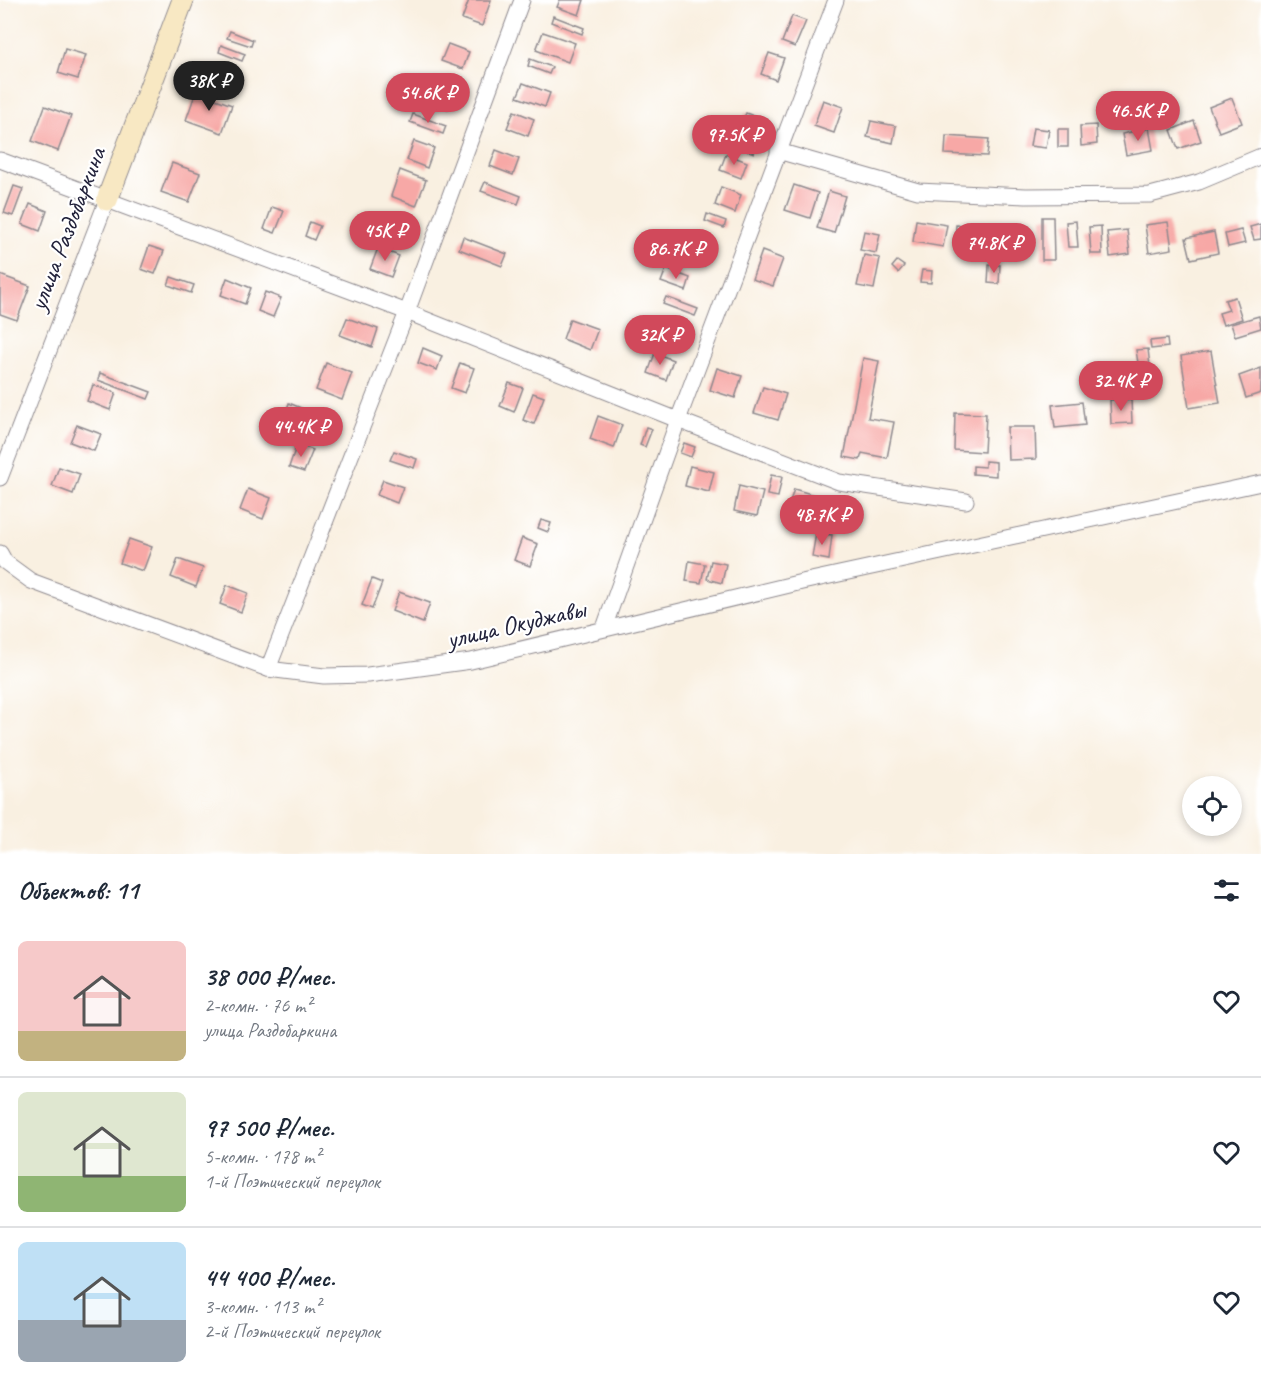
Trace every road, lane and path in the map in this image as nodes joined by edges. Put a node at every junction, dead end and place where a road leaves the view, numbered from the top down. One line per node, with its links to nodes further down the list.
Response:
1 (183, 0): 7 (street, улица Раздобаркина)
2 (522, 0): 8 (street)
3 (836, 0): 4 (street)
4 (778, 151): 5 (street); 9 (street)
5 (1261, 156)
6 (0, 160): 7 (street)
7 (107, 200): 8 (street); 10 (street, улица Раздобаркина)
8 (407, 312): 9 (street); 15 (street)
9 (678, 420): 12 (street); 14 (street)
10 (0, 478)
11 (1261, 483): 14 (street, улица Окуджавы)
12 (966, 501)
13 (0, 553): 15 (street, улица Окуджавы)
14 (604, 628): 15 (street, улица Окуджавы)
15 (268, 669)

